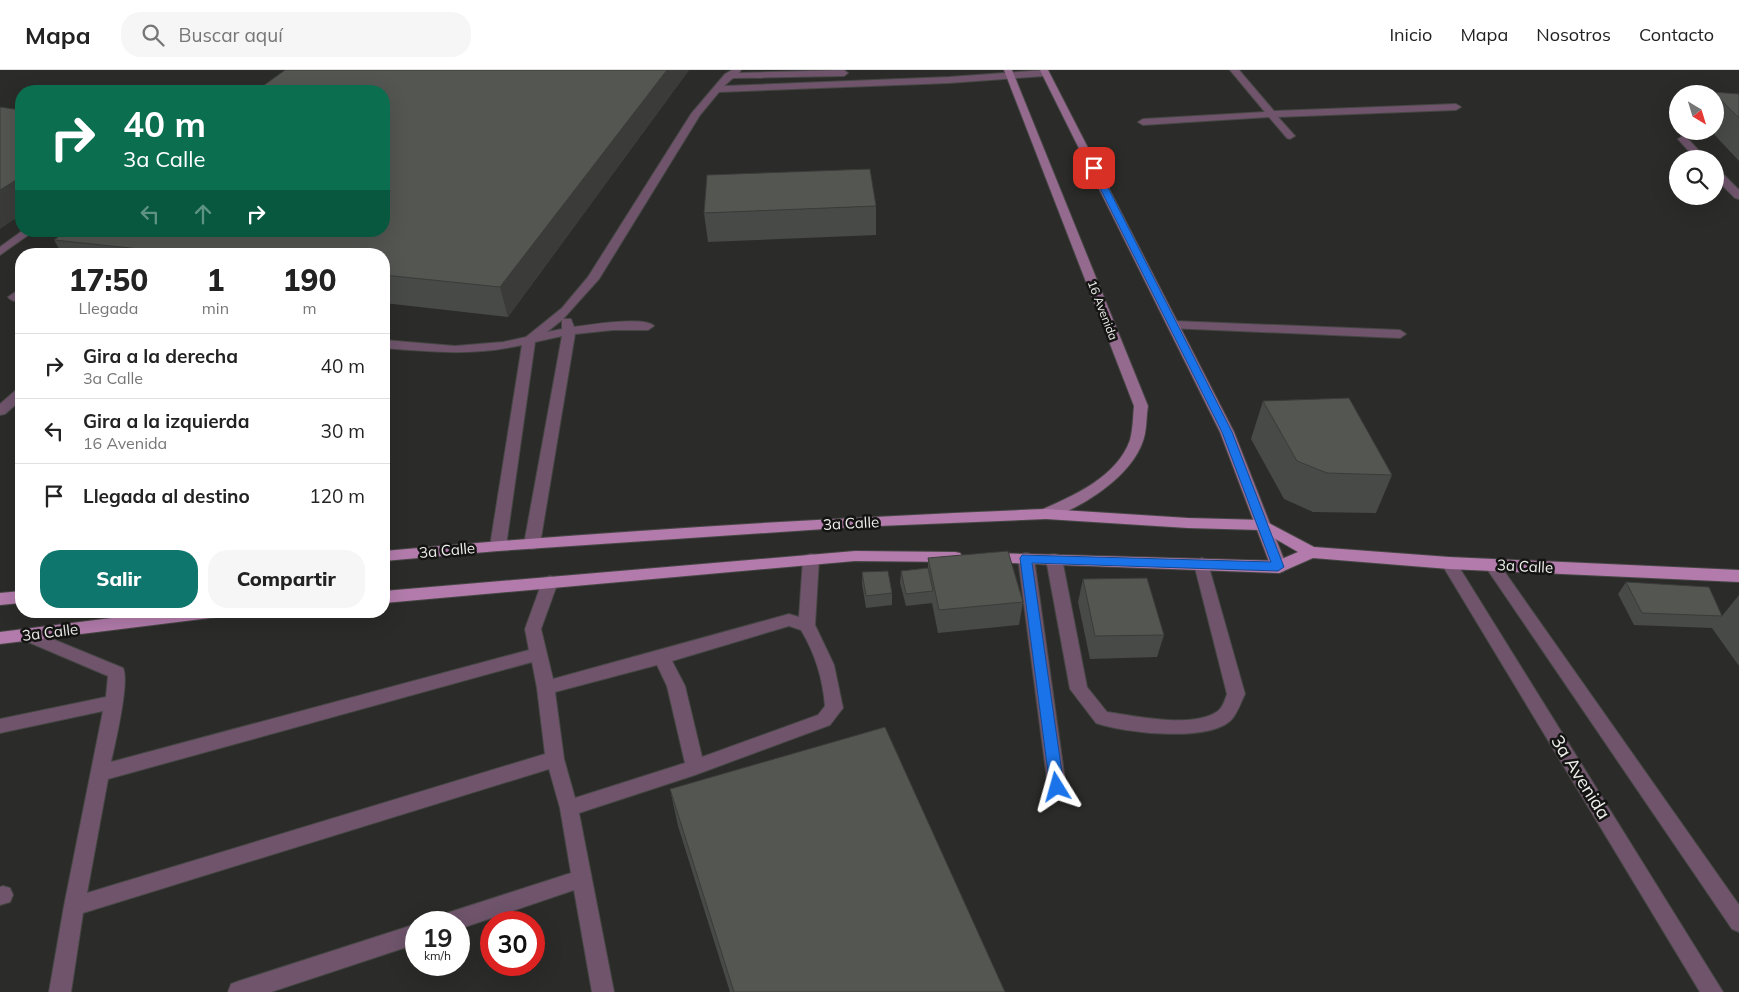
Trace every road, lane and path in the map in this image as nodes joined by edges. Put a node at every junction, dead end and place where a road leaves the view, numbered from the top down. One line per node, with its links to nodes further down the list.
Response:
1 (958, 70): 3 (street)
2 (1234, 70): 10 (street)
3 (896, 72)
4 (1044, 72): 7 (street); 20 (main road)
5 (733, 73): 6 (street); 8 (street)
6 (857, 73)
7 (1010, 73): 8 (street); 28 (main road, 16 Avenida)
8 (716, 89): 19 (street)
9 (1456, 107): 10 (street)
10 (1272, 114): 11 (street); 12 (street)
11 (1143, 122)
12 (1290, 136)
13 (1684, 140): 14 (street)
14 (1693, 150)
15 (1724, 181): 16 (street)
16 (1739, 196)
17 (21, 237): 18 (street)
18 (0, 252)
19 (566, 311): 22 (street); 24 (street)
20 (1173, 324): 23 (street); 29 (main road)
21 (648, 326): 22 (street)
22 (569, 331): 24 (street); 30 (street)
23 (1400, 334)
24 (529, 341): 25 (street); 31 (street)
25 (390, 345)
26 (15, 398): 27 (street)
27 (0, 411)
28 (1046, 514): 29 (main road, 3a Calle); 30 (main road, 3a Calle)
29 (1263, 525): 32 (main road, 3a Calle); 40 (main road)
30 (532, 544): 31 (main road, 3a Calle)
31 (498, 546): 33 (main road, 3a Calle)
32 (1311, 552): 37 (main road, 3a Calle); 40 (main road, 3a Calle)
33 (390, 555)
34 (1026, 558): 35 (main road, 3a Calle); 36 (main road, 3a Calle); 58 (street)
35 (811, 559): 42 (main road, 3a Calle); 47 (street)
36 (1054, 559): 38 (main road, 3a Calle); 38 (street)
37 (1449, 563): 39 (main road, 3a Calle); 68 (street, 3a Avenida)
38 (1202, 564): 40 (main road, 3a Calle)
39 (1492, 565): 41 (main road, 3a Calle); 63 (street)
40 (1278, 567)
41 (1739, 576)
42 (550, 582): 43 (main road, 3a Calle); 50 (street)
43 (390, 595)
44 (15, 598): 45 (main road)
45 (0, 599)
46 (162, 618): 48 (main road, 3a Calle)
47 (807, 625): 51 (street); 56 (street)
48 (27, 635): 49 (main road, 3a Calle); 53 (street)
49 (0, 638)
50 (539, 654): 52 (street); 57 (street)
51 (662, 657): 52 (street); 56 (street)
52 (546, 688): 55 (street)
53 (114, 702): 54 (street); 57 (street)
54 (0, 726)
55 (555, 759): 59 (street); 61 (street)
56 (695, 767): 59 (street)
57 (100, 773): 61 (street)
58 (1057, 787)
59 (570, 808): 60 (street)
60 (581, 879): 62 (street); 67 (street)
61 (74, 906): 65 (street)
62 (470, 915)
63 (1739, 922)
64 (405, 938): 66 (street)
65 (60, 992)
66 (239, 992)
67 (603, 992)
68 (1712, 992)

